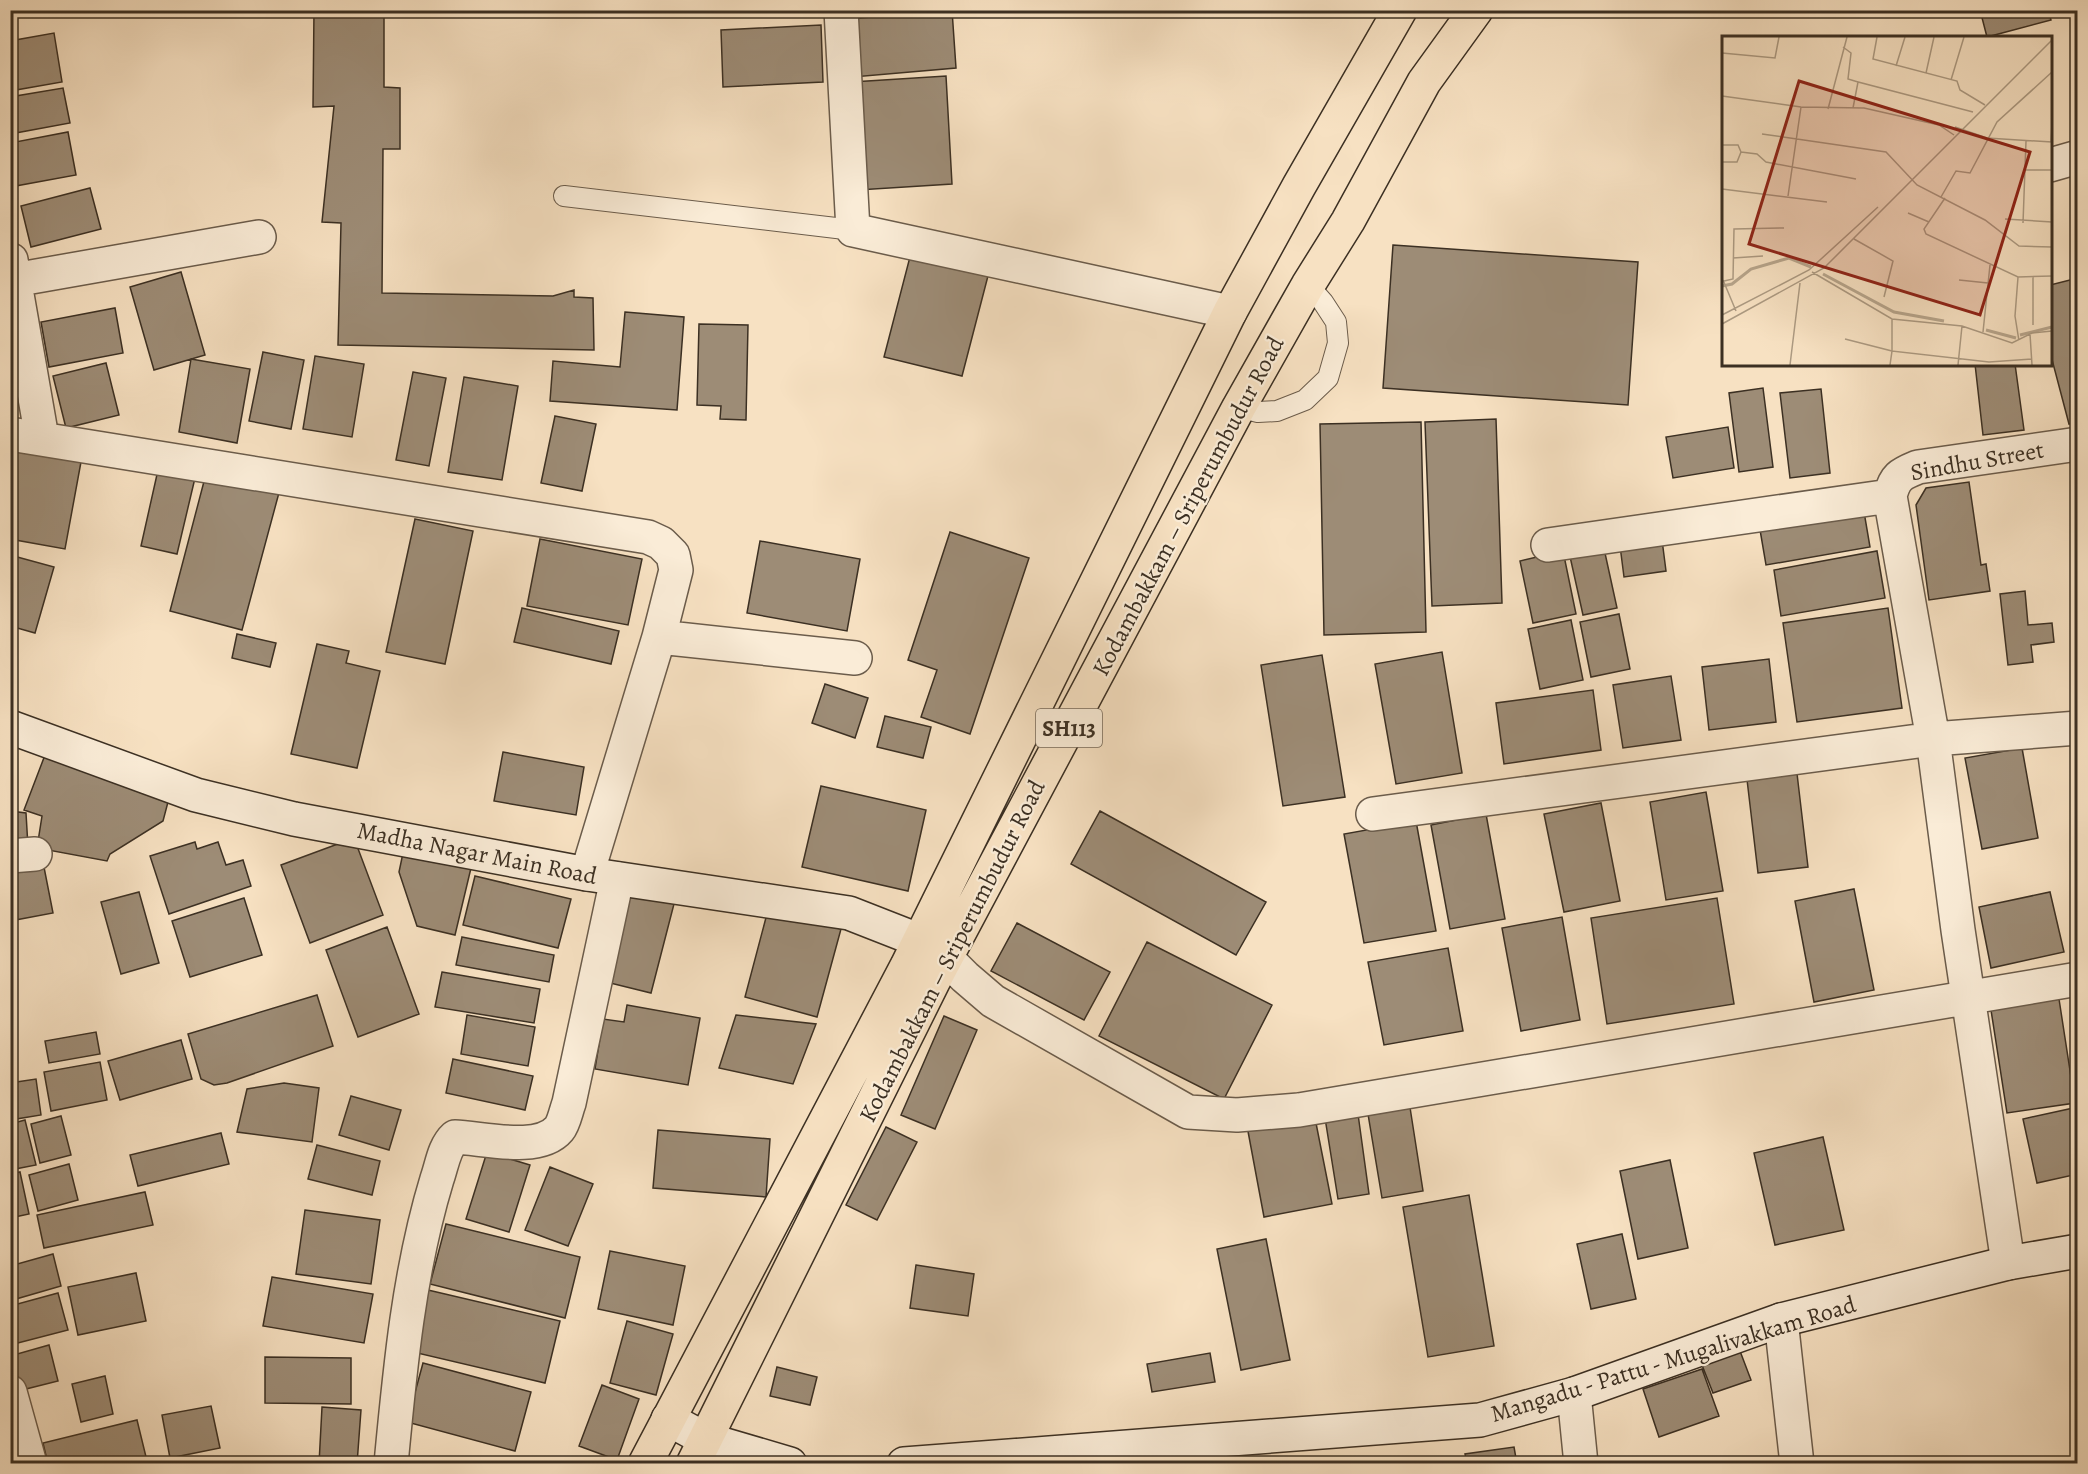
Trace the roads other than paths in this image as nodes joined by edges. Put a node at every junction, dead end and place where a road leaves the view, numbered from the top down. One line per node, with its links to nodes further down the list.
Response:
1 (841, 10): 7 (street)
2 (1400, 10): 11 (main road, Kodambakkam – Sriperumbudur Road / SH113)
3 (1476, 10): 10 (main road, Kodambakkam – Sriperumbudur Road / SH113)
4 (2078, 158): 5 (street)
5 (2052, 164)
6 (564, 196): 7 (lane)
7 (854, 230): 11 (street)
8 (259, 237): 9 (street)
9 (12, 269): 13 (street)
10 (1308, 285): 12 (main road, Kodambakkam – Sriperumbudur Road / SH113); 12 (lane)
11 (1230, 312): 24 (main road, Kodambakkam – Sriperumbudur Road / SH113)
12 (1239, 408): 25 (main road, Kodambakkam – Sriperumbudur Road / SH113)
13 (26, 436): 17 (street)
14 (2078, 444): 15 (street, Sindhu Street)
15 (1890, 496): 16 (street); 21 (street)
16 (1548, 545)
17 (659, 637): 18 (street); 23 (street)
18 (855, 658)
19 (10, 727): 23 (street, Madha Nagar Main Road)
20 (2078, 728): 21 (street)
21 (1933, 739): 22 (street); 27 (street)
22 (1373, 814)
23 (602, 876): 24 (street, Madha Nagar Main Road); 36 (street)
24 (918, 940): 25 (street, Madha Nagar Main Road); 33 (main road, Kodambakkam – Sriperumbudur Road / SH113)
25 (946, 958): 27 (street, Madha Nagar Main Road); 34 (main road, Kodambakkam – Sriperumbudur Road / SH113)
26 (2078, 979): 27 (street, Madha Nagar Main Road)
27 (1968, 996): 29 (street)
28 (2078, 1251): 29 (street, Mangadu - Pattu - Mugalivakkam Road)
29 (2008, 1263): 30 (street, Mangadu - Pattu - Mugalivakkam Road)
30 (1781, 1320): 32 (street, Mangadu - Pattu - Mugalivakkam Road); 41 (street)
31 (10, 1392): 35 (street)
32 (1574, 1394): 39 (street, Mangadu - Pattu - Mugalivakkam Road); 40 (street)
33 (668, 1419): 34 (street); 37 (main road, Kodambakkam – Sriperumbudur Road / SH113)
34 (699, 1451): 38 (street)
35 (30, 1464)
36 (391, 1464)
37 (645, 1464)
38 (790, 1464)
39 (904, 1464)
40 (1581, 1464)
41 (1797, 1464)

